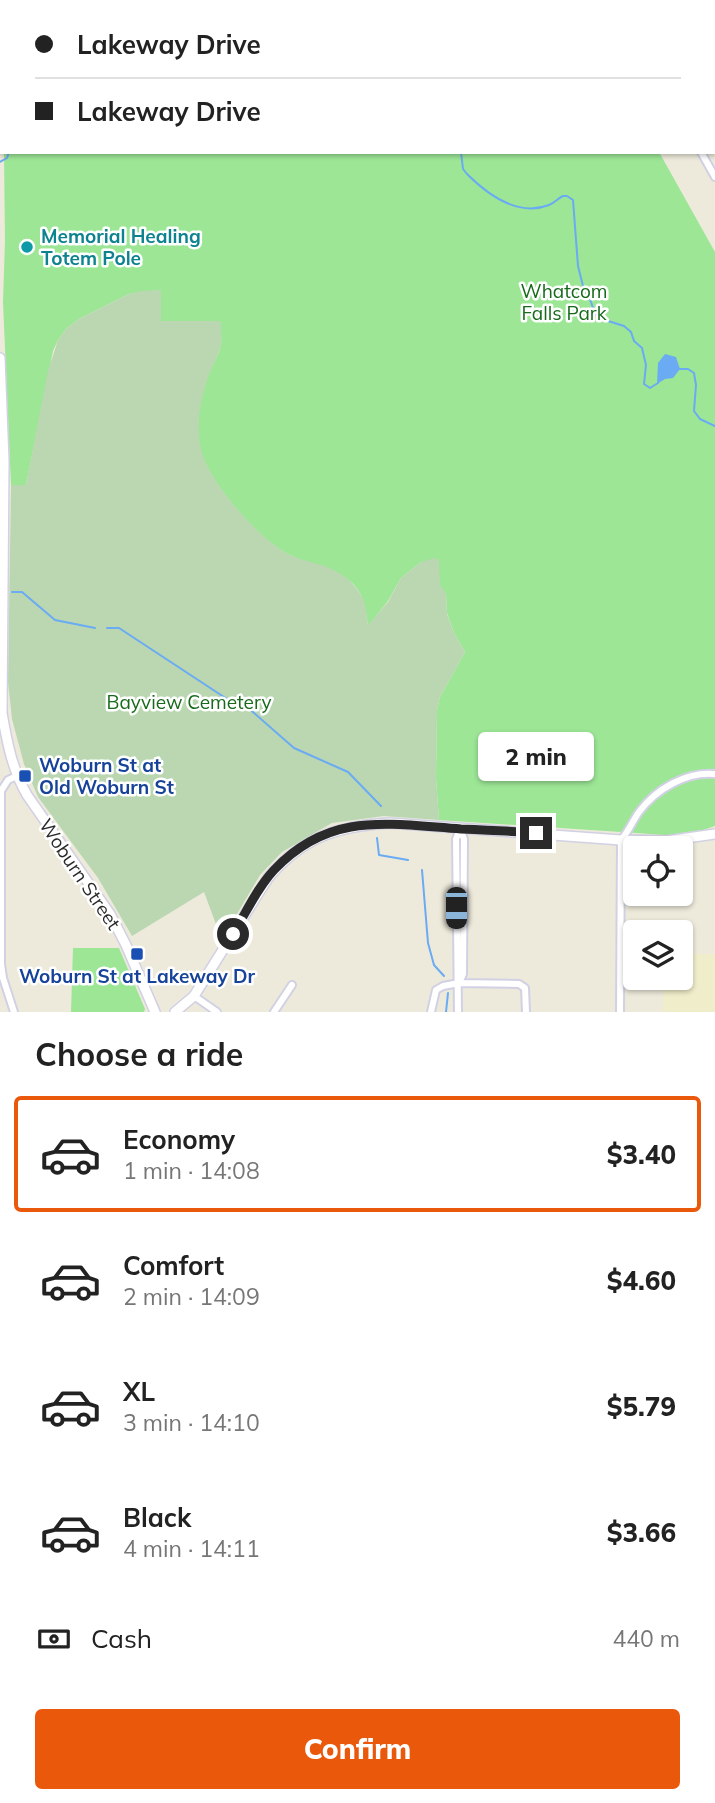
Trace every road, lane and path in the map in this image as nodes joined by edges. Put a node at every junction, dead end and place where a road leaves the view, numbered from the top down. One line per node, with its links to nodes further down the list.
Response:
1 (702, 154): 2 (street)
2 (715, 177)
3 (0, 358): 4 (street, Woburn Street)
4 (2, 461): 6 (street, Woburn Street)
5 (715, 774): 10 (street)
6 (17, 776): 9 (street); 17 (street, Woburn Street)
7 (460, 829): 10 (street); 13 (street); 15 (street)
8 (715, 834): 10 (street)
9 (1, 838): 11 (street)
10 (621, 840): 12 (street)
11 (0, 906): 16 (street)
12 (621, 957): 24 (street)
13 (458, 983): 21 (street); 22 (street); 23 (street)
14 (292, 985): 20 (street)
15 (194, 996): 18 (street); 19 (street)
16 (14, 1012)
17 (155, 1012)
18 (175, 1012)
19 (217, 1012)
20 (274, 1012)
21 (431, 1012)
22 (458, 1012)
23 (526, 1012)
24 (620, 1012)

